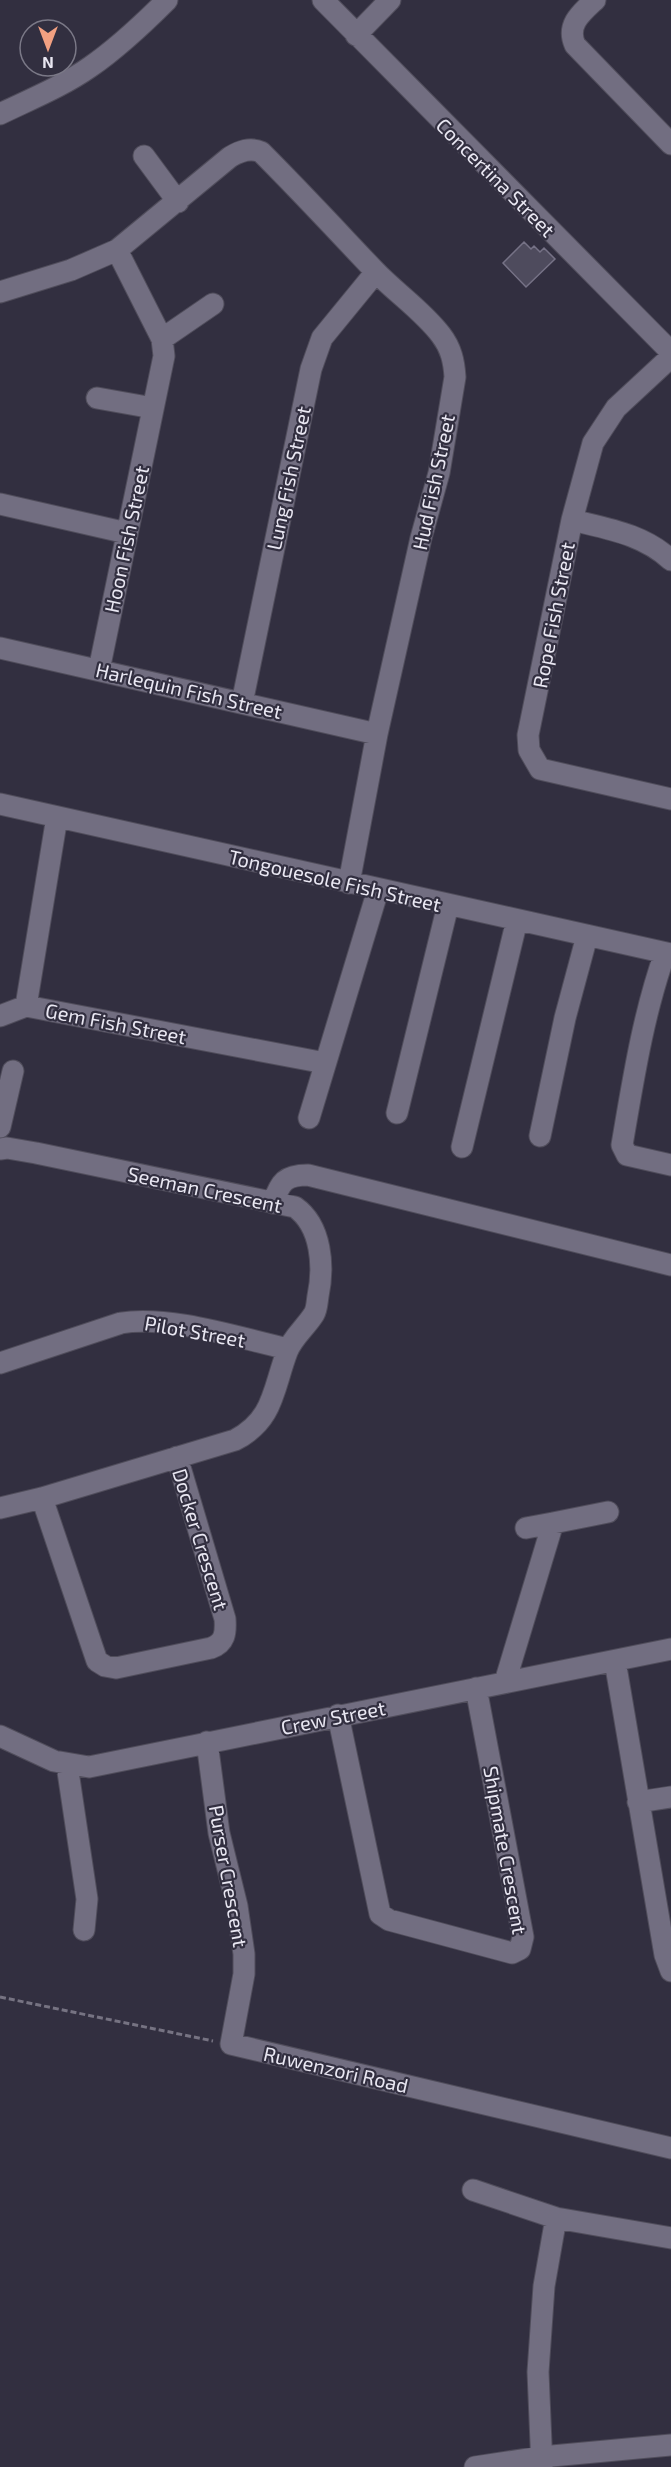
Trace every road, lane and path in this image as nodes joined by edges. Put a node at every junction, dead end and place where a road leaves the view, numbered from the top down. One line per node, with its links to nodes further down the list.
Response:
1 (167, 0): 6 (street)
2 (323, 0): 5 (street, Concertina Street)
3 (390, 0): 5 (street)
4 (595, 0): 7 (street)
5 (356, 35): 15 (street, Concertina Street)
6 (0, 114)
7 (671, 144)
8 (144, 156): 9 (street)
9 (178, 202): 10 (street); 11 (street, Hud Fish Street)
10 (117, 250): 12 (street); 14 (street, Hoon Fish Street)
11 (376, 272): 25 (street, Lung Fish Street); 26 (street, Hud Fish Street)
12 (0, 292)
13 (213, 304): 14 (street)
14 (162, 339): 18 (street, Hoon Fish Street)
15 (671, 352)
16 (671, 357): 20 (street, Rope Fish Street)
17 (97, 398): 18 (street)
18 (153, 408): 21 (street, Hoon Fish Street)
19 (0, 504): 21 (street)
20 (572, 520): 22 (street); 27 (street, Rope Fish Street)
21 (127, 533): 24 (street, Hoon Fish Street)
22 (671, 560)
23 (0, 648): 24 (street, Harlequin Fish Street)
24 (99, 670): 25 (street, Harlequin Fish Street)
25 (242, 703): 26 (street, Harlequin Fish Street)
26 (377, 734): 30 (street, Hud Fish Street)
27 (671, 800)
28 (0, 804): 29 (street, Tongouesole Fish Street)
29 (57, 817): 30 (street, Tongouesole Fish Street); 36 (street, Gem Fish Street)
30 (349, 883): 31 (street, Tongouesole Fish Street)
31 (378, 890): 32 (street, Tongouesole Fish Street); 38 (street)
32 (448, 905): 33 (street, Tongouesole Fish Street); 40 (street)
33 (517, 920): 34 (street, Tongouesole Fish Street); 44 (street)
34 (587, 936): 35 (street, Tongouesole Fish Street); 43 (street)
35 (668, 953): 46 (street)
36 (26, 1006): 37 (street); 38 (street, Gem Fish Street)
37 (0, 1016)
38 (325, 1063): 41 (street)
39 (13, 1071): 42 (street)
40 (397, 1113)
41 (309, 1118)
42 (0, 1127)
43 (540, 1136)
44 (462, 1147)
45 (0, 1149): 47 (street, Seeman Crescent)
46 (671, 1165)
47 (273, 1203): 48 (street); 49 (street, Seeman Crescent)
48 (671, 1265)
49 (288, 1348): 50 (street, Pilot Street); 51 (street, Seeman Crescent)
50 (0, 1363)
51 (177, 1457): 52 (street, Seeman Crescent); 52 (street, Docker Crescent)
52 (42, 1498): 53 (street, Seeman Crescent)
53 (0, 1508)
54 (608, 1512): 55 (street)
55 (553, 1523): 56 (street); 59 (street)
56 (526, 1528)
57 (671, 1649): 58 (street, Crew Street)
58 (615, 1661): 59 (street, Crew Street); 66 (street)
59 (505, 1682): 60 (street, Crew Street)
60 (476, 1688): 61 (street, Crew Street); 61 (street, Shipmate Crescent)
61 (338, 1716): 62 (street, Crew Street)
62 (207, 1742): 64 (street, Crew Street); 70 (street, Purser Crescent)
63 (5, 1744): 64 (street, Crew Street)
64 (67, 1765): 67 (street)
65 (671, 1797): 66 (street)
66 (638, 1802): 68 (street)
67 (84, 1930)
68 (671, 1971)
69 (0, 1997): 70 (path)
70 (231, 2044): 71 (street, Ruwenzori Road)
71 (671, 2148)
72 (473, 2190): 73 (street)
73 (556, 2218): 74 (street); 76 (street)
74 (671, 2238)
75 (671, 2445): 76 (street)
76 (542, 2462): 77 (street)
77 (475, 2467)

